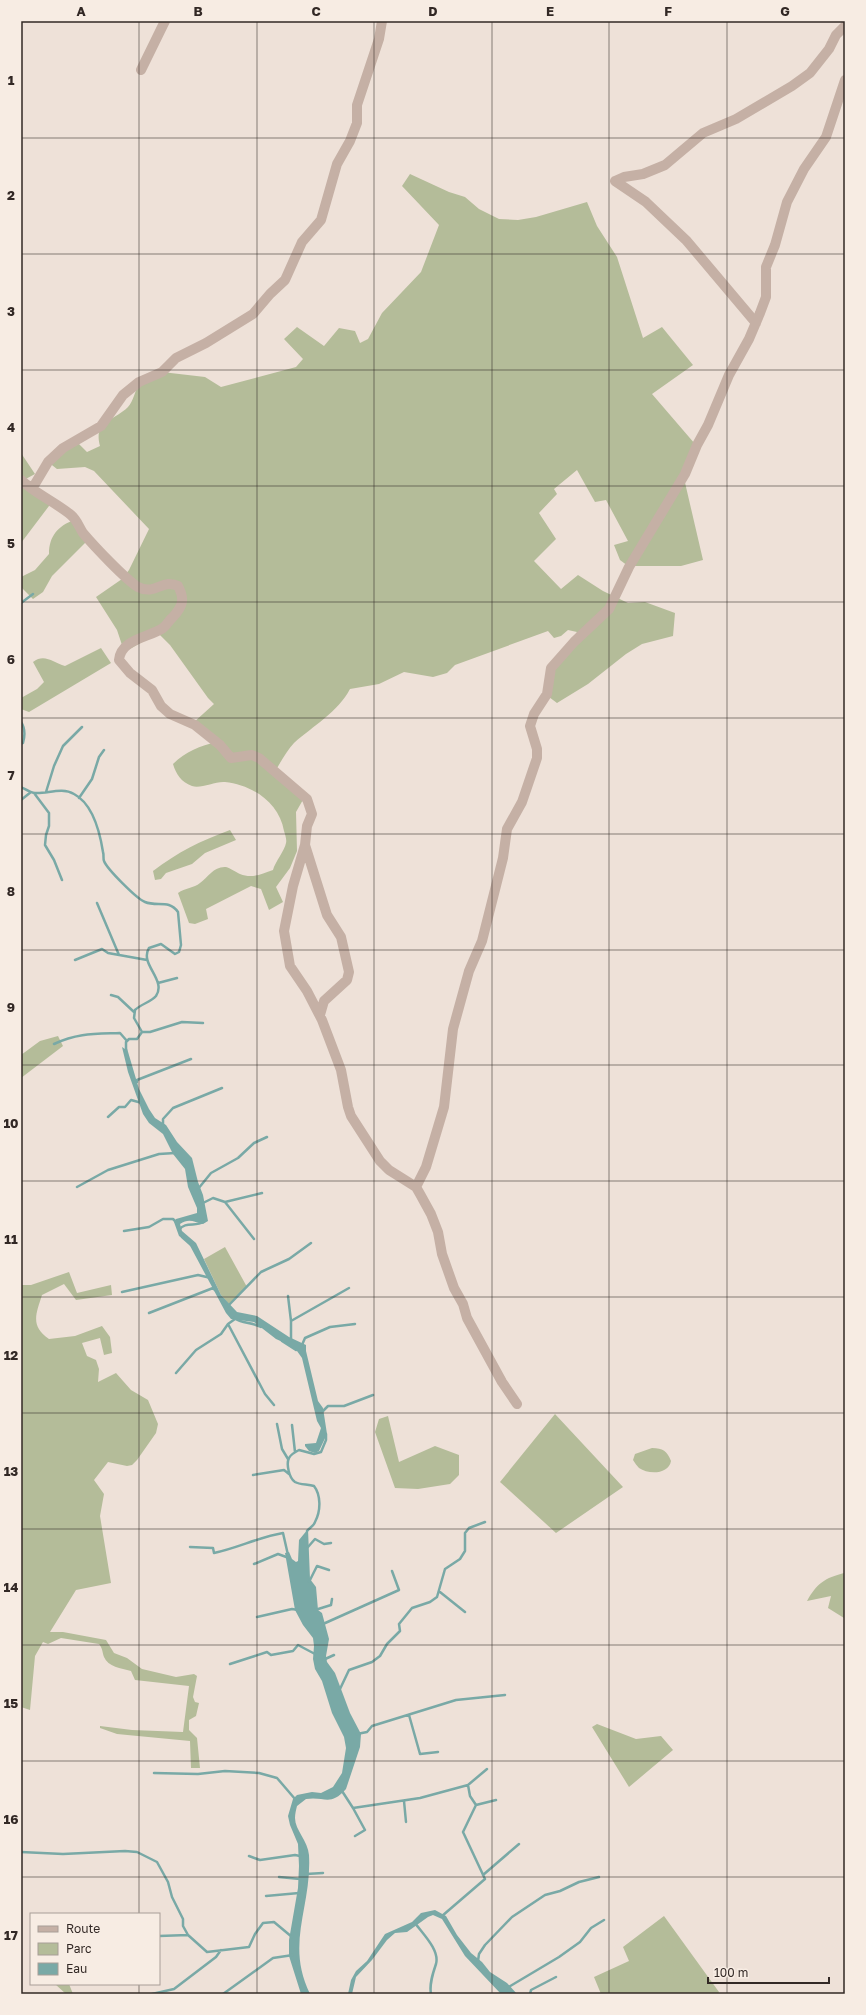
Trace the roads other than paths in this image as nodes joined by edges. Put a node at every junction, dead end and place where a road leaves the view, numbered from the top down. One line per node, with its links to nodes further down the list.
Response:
1 (165, 21): 4 (street)
2 (382, 21): 8 (street)
3 (845, 26): 6 (street)
4 (141, 70)
5 (845, 80): 6 (street)
6 (756, 322): 11 (street)
7 (21, 480): 8 (street)
8 (32, 488): 9 (street)
9 (305, 845): 10 (street); 10 (street)
10 (320, 1015): 11 (street)
11 (416, 1187): 12 (street)
12 (517, 1404)

